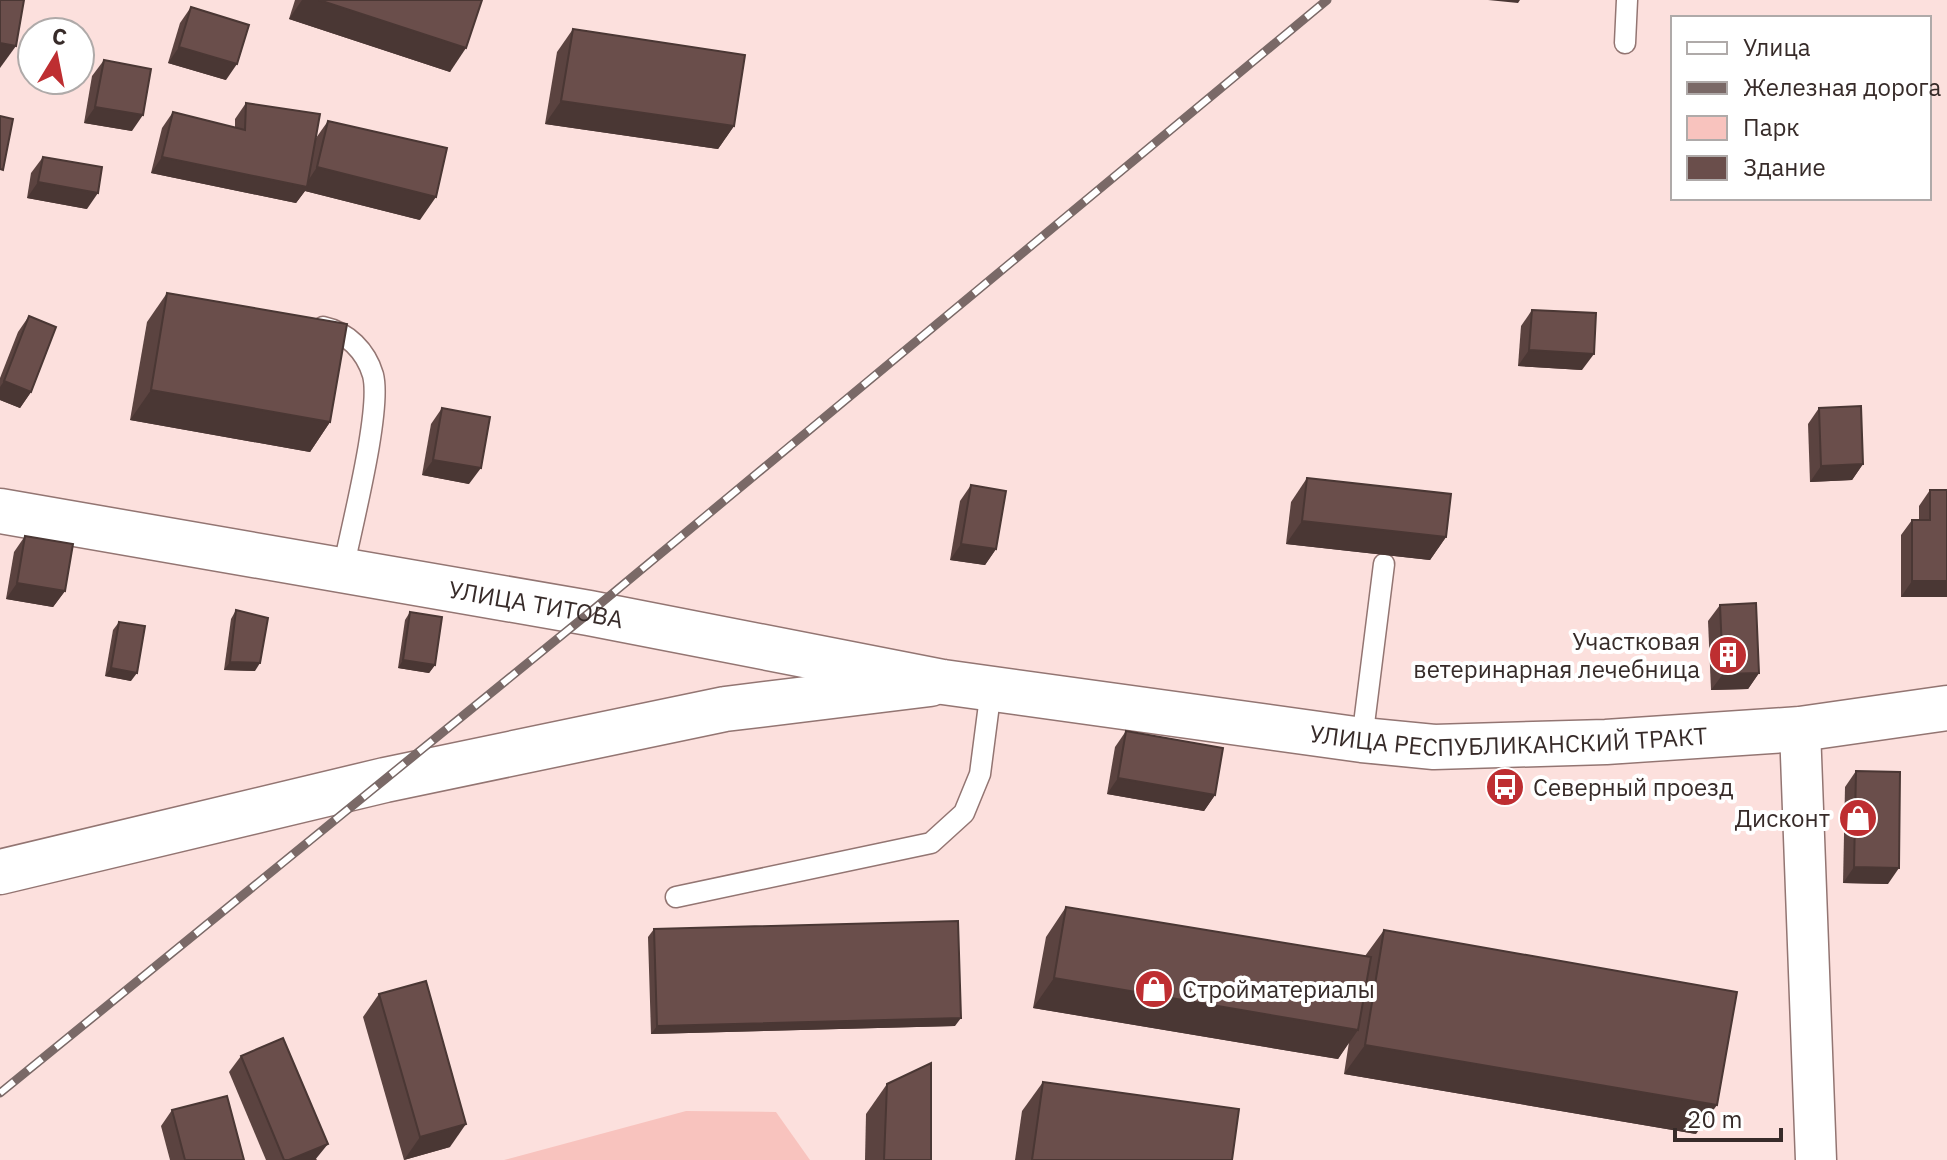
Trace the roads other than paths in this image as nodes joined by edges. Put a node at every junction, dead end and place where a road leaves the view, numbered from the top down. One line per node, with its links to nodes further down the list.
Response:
1 (1627, 0): 2 (lane)
2 (1625, 43)
3 (308, 324): 6 (lane)
4 (0, 511): 6 (main road, УЛИЦА ТИТОВА)
5 (1384, 564): 12 (lane)
6 (343, 570): 7 (main road, УЛИЦА ТИТОВА)
7 (943, 682): 8 (main road, УЛИЦА ТИТОВА); 13 (main road)
8 (991, 689): 9 (main road, УЛИЦА ТИТОВА); 14 (lane)
9 (1072, 700): 12 (main road, УЛИЦА РЕСПУБЛИКАНСКИЙ ТРАКТ)
10 (1947, 708): 11 (main road, УЛИЦА РЕСПУБЛИКАНСКИЙ ТРАКТ)
11 (1800, 729): 12 (main road, УЛИЦА РЕСПУБЛИКАНСКИЙ ТРАКТ); 15 (street)
12 (1362, 740)
13 (0, 872)
14 (676, 897)
15 (1816, 1160)

